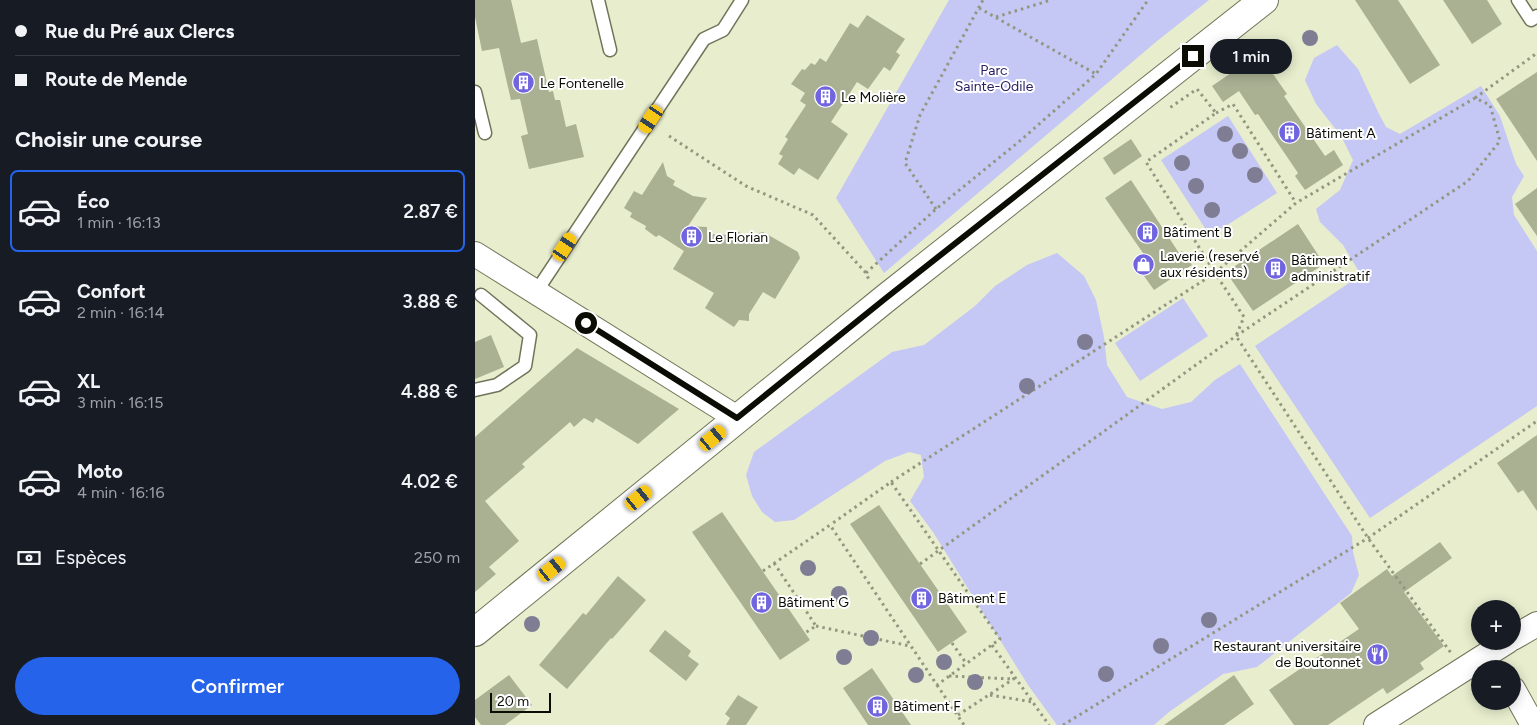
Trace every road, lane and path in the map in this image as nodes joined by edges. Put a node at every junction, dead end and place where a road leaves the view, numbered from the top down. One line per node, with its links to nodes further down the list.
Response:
1 (598, 0): 11 (lane)
2 (742, 0): 25 (lane)
3 (983, 0): 8 (path)
4 (1051, 0): 10 (path)
5 (1148, 0): 13 (path)
6 (1263, 0): 27 (street)
7 (1518, 0): 9 (lane)
8 (979, 8): 10 (path); 21 (path)
9 (1537, 16)
10 (995, 17): 13 (path)
11 (610, 50)
12 (1537, 53): 15 (path)
13 (1096, 74): 21 (path)
14 (475, 92): 18 (lane)
15 (1475, 98): 20 (path); 28 (path)
16 (1168, 109): 17 (path)
17 (1216, 114): 20 (path); 24 (path)
18 (485, 133)
19 (669, 136): 23 (path)
20 (1296, 202): 24 (path)
21 (936, 209): 23 (path)
22 (475, 254): 25 (street)
23 (866, 273): 27 (path)
24 (1215, 273): 28 (path); 32 (path)
25 (536, 292): 30 (street)
26 (481, 295): 29 (lane)
27 (886, 298): 30 (street)
28 (1236, 336): 34 (path); 35 (path)
29 (475, 390)
30 (737, 418): 41 (street)
31 (1537, 421): 34 (path)
32 (891, 482): 33 (path); 35 (path)
33 (830, 525): 36 (path); 46 (path)
34 (1368, 538): 49 (path); 59 (path)
35 (938, 551): 37 (path); 45 (path)
36 (774, 563): 38 (path); 40 (path)
37 (920, 564)
38 (763, 571)
39 (1537, 624): 42 (street)
40 (816, 626): 43 (path); 46 (path)
41 (475, 632)
42 (1521, 633)
43 (805, 634)
44 (952, 643): 48 (path)
45 (992, 645): 48 (path); 51 (path)
46 (911, 646): 52 (path)
47 (1500, 654): 49 (street)
48 (966, 663): 50 (path)
49 (1464, 670): 60 (street)
50 (948, 676): 51 (path); 52 (path)
51 (1014, 678): 53 (path); 54 (path)
52 (937, 684): 56 (path)
53 (989, 695): 54 (path); 56 (path)
54 (1033, 702): 58 (path)
55 (1521, 703): 61 (street)
56 (958, 715): 57 (path)
57 (964, 725)
58 (1049, 725)
59 (1063, 725)
60 (1376, 725)
61 (1533, 725)

